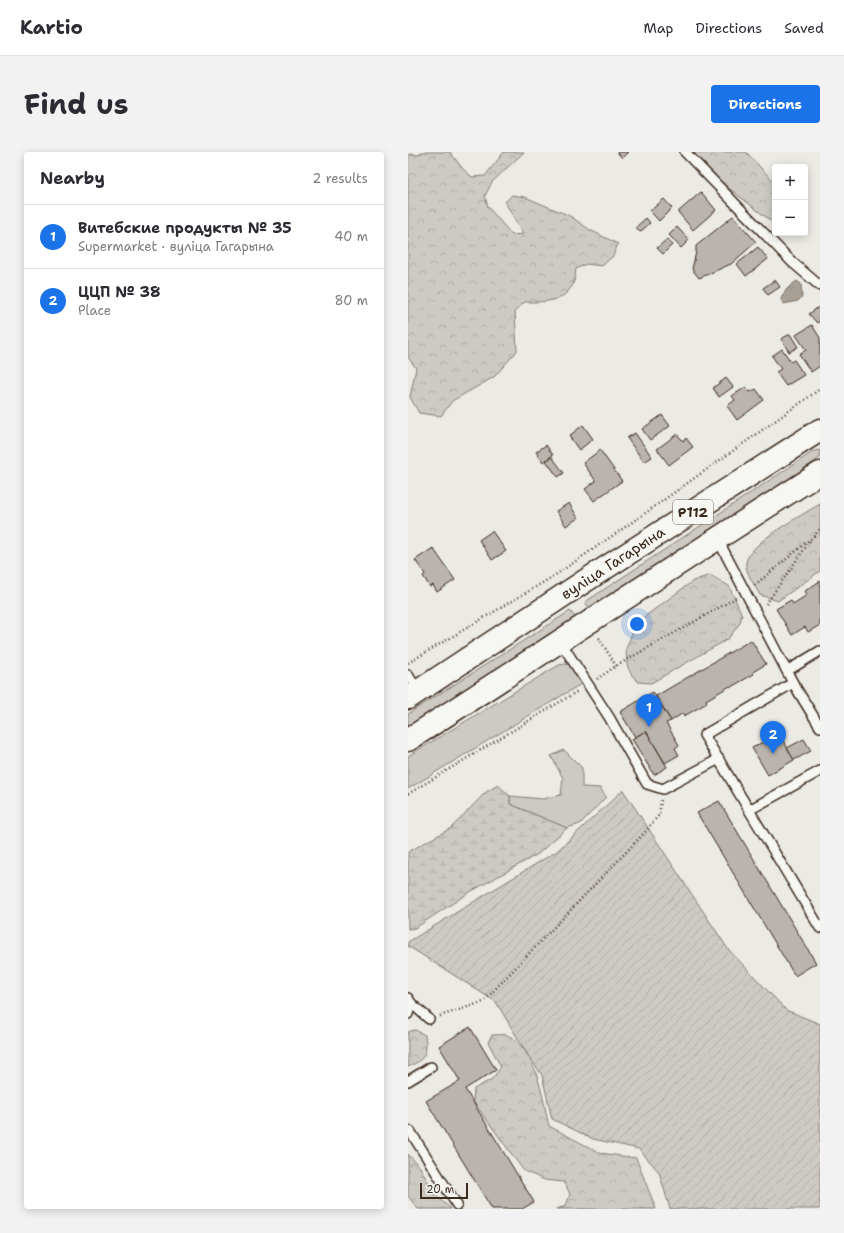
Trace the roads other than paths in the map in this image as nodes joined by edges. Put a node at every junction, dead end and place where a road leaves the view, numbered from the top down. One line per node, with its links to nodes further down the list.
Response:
1 (685, 152): 2 (lane)
2 (820, 286)
3 (815, 437): 10 (main road, вуліца Гагарына / Р112)
4 (820, 473): 5 (main road, Р112)
5 (717, 538): 6 (main road, Р112); 8 (lane)
6 (560, 641): 12 (main road, Р112); 13 (lane)
7 (820, 650): 8 (lane)
8 (787, 671): 9 (lane)
9 (793, 683): 11 (lane); 13 (lane)
10 (411, 688)
11 (820, 727)
12 (408, 740)
13 (719, 759): 15 (lane)
14 (820, 771): 15 (lane)
15 (749, 810): 16 (lane)
16 (820, 928)
17 (410, 1001): 18 (lane); 19 (lane)
18 (408, 1014)
19 (429, 1019)
20 (431, 1067): 21 (lane)
21 (408, 1081)
22 (408, 1130): 23 (lane)
23 (457, 1205)

